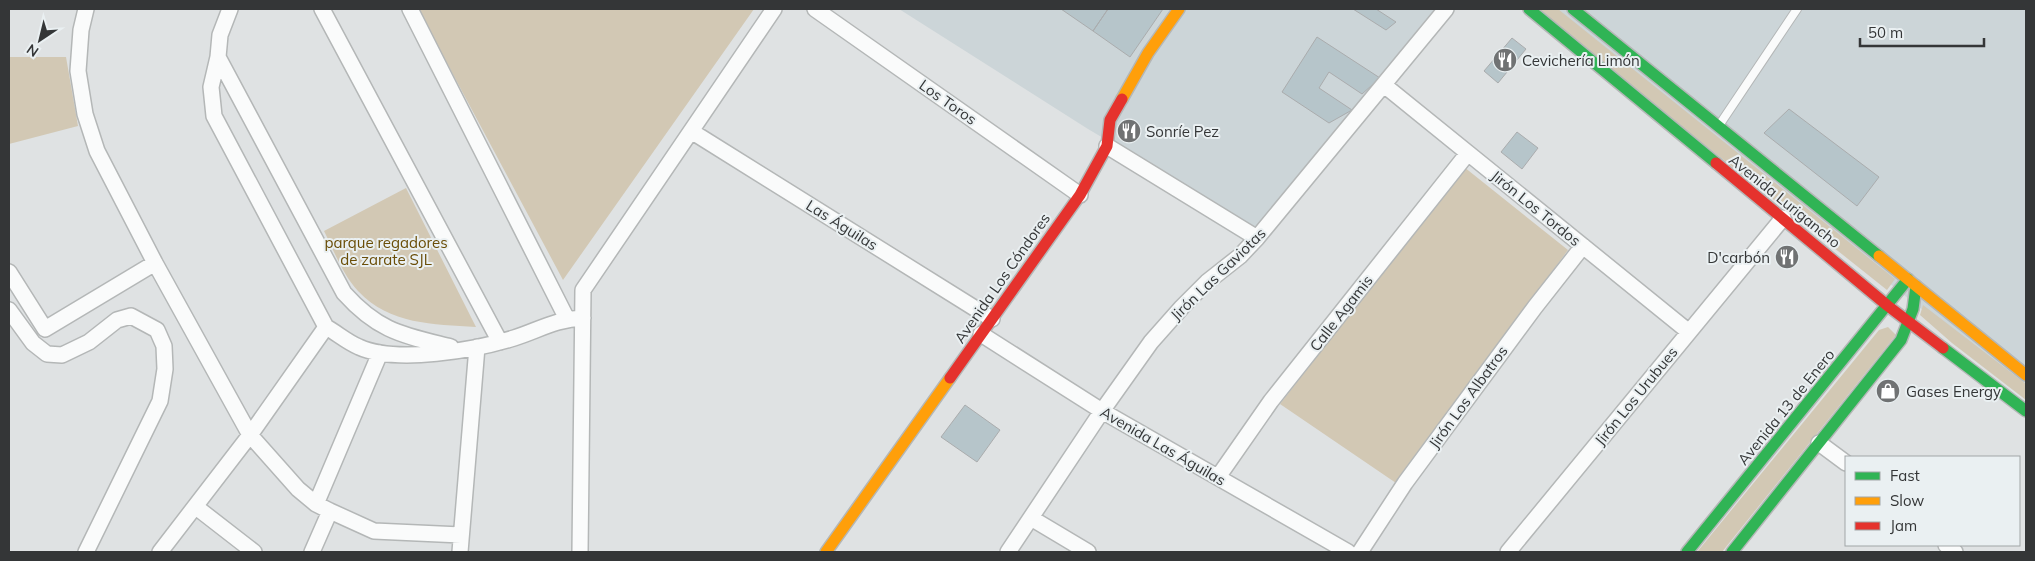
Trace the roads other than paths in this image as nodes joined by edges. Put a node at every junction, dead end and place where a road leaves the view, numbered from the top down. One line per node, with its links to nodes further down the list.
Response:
1 (86, 9): 22 (street)
2 (230, 9): 12 (street)
3 (322, 9): 34 (street)
4 (410, 9): 28 (street)
5 (774, 9): 15 (street)
6 (815, 9): 18 (street, Los Toros)
7 (1179, 9): 16 (main road, Avenida Los Cóndores)
8 (1446, 9): 13 (street, Jirón Las Gaviotas)
9 (1529, 9): 19 (main road, Avenida Lurigancho)
10 (1573, 9): 14 (main road, Avenida Lurigancho)
11 (1797, 9): 14 (lane)
12 (218, 57): 31 (street); 35 (street)
13 (1384, 85): 17 (street, Jirón Los Tordos); 20 (street, Jirón Las Gaviotas)
14 (1719, 126): 24 (main road, Avenida Lurigancho)
15 (691, 131): 27 (street); 29 (street, Las Águilas)
16 (1108, 146): 18 (main road, Avenida Los Cóndores); 20 (street)
17 (1468, 153): 21 (street, Jirón Los Tordos); 43 (street, Calle Agamis)
18 (1080, 195): 29 (main road, Avenida Los Cóndores)
19 (1782, 218): 25 (main road, Avenida Lurigancho); 32 (street, Jirón Los Urubues)
20 (1257, 238): 38 (street, Jirón Las Gaviotas)
21 (1583, 246): 32 (street, Jirón Los Tordos); 60 (street, Jirón Los Albatros)
22 (155, 263): 23 (street); 40 (street)
23 (9, 272)
24 (1912, 283): 25 (main road, Avenida 13 de Enero); 30 (main road); 37 (main road, Avenida Lurigancho)
25 (1888, 306): 30 (main road, Avenida Lurigancho); 62 (main road, Avenida 13 de Enero)
26 (9, 310): 50 (street)
27 (583, 318): 28 (street); 55 (street)
28 (566, 319): 34 (street)
29 (992, 319): 33 (main road, Avenida Los Cóndores)
30 (1909, 322): 39 (main road, Avenida Lurigancho); 41 (main road)
31 (326, 327): 36 (street); 40 (street)
32 (1689, 332): 61 (street, Jirón Los Urubues)
33 (981, 334): 38 (street, Avenida Las Águilas); 56 (main road, Avenida Los Cóndores)
34 (500, 342): 35 (street)
35 (471, 349): 36 (street); 48 (street)
36 (380, 354): 44 (street)
37 (2026, 375)
38 (1102, 411): 43 (street, Avenida Las Águilas); 47 (street, Jirón Las Gaviotas)
39 (2026, 411)
40 (250, 435): 44 (street); 45 (street)
41 (1819, 443): 42 (street); 49 (main road)
42 (1845, 462)
43 (1218, 477): 59 (street, Avenida Las Águilas)
44 (316, 504): 46 (street)
45 (196, 507): 51 (street); 52 (street)
46 (330, 511): 48 (street); 53 (street)
47 (1031, 518): 57 (street, Jirón Las Gaviotas); 58 (street)
48 (461, 535): 54 (street)
49 (1738, 550)
50 (86, 552)
51 (160, 552)
52 (254, 552)
53 (312, 552)
54 (460, 552)
55 (580, 552)
56 (826, 552)
57 (1008, 552)
58 (1088, 552)
59 (1348, 552)
60 (1360, 552)
61 (1508, 552)
62 (1687, 552)

